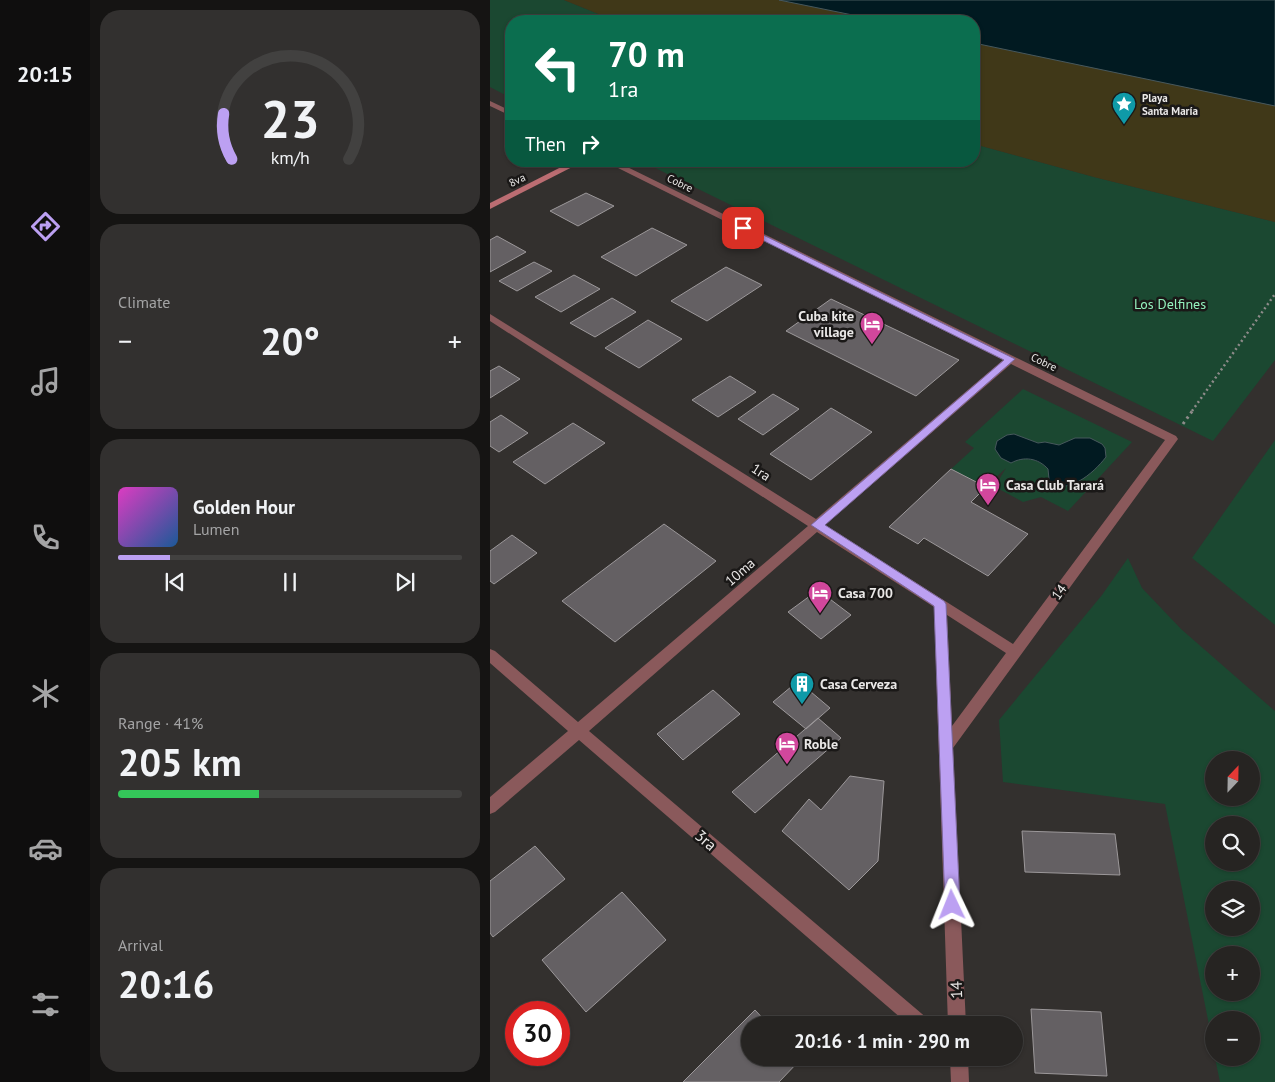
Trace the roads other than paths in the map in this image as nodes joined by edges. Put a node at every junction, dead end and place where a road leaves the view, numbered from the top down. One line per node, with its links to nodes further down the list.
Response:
1 (490, 103): 2 (street)
2 (505, 111)
3 (568, 167): 5 (street, 8va)
4 (620, 167): 7 (street, Cobre)
5 (490, 206)
6 (490, 317): 9 (street, 1ra)
7 (1010, 359): 8 (street, Cobre); 9 (street, 10ma)
8 (1172, 439): 11 (street, 14)
9 (817, 525): 10 (street, 1ra); 13 (street, 10ma)
10 (940, 604): 11 (street, 1ra); 14 (street, 14)
11 (1015, 652): 14 (street, 14)
12 (490, 655): 13 (street, 3ra)
13 (578, 731): 15 (street, 10ma); 16 (street, 3ra)
14 (946, 746): 17 (street, 14)
15 (490, 807)
16 (911, 1016)
17 (957, 1016)
18 (959, 1066): 19 (street)
19 (960, 1082)

